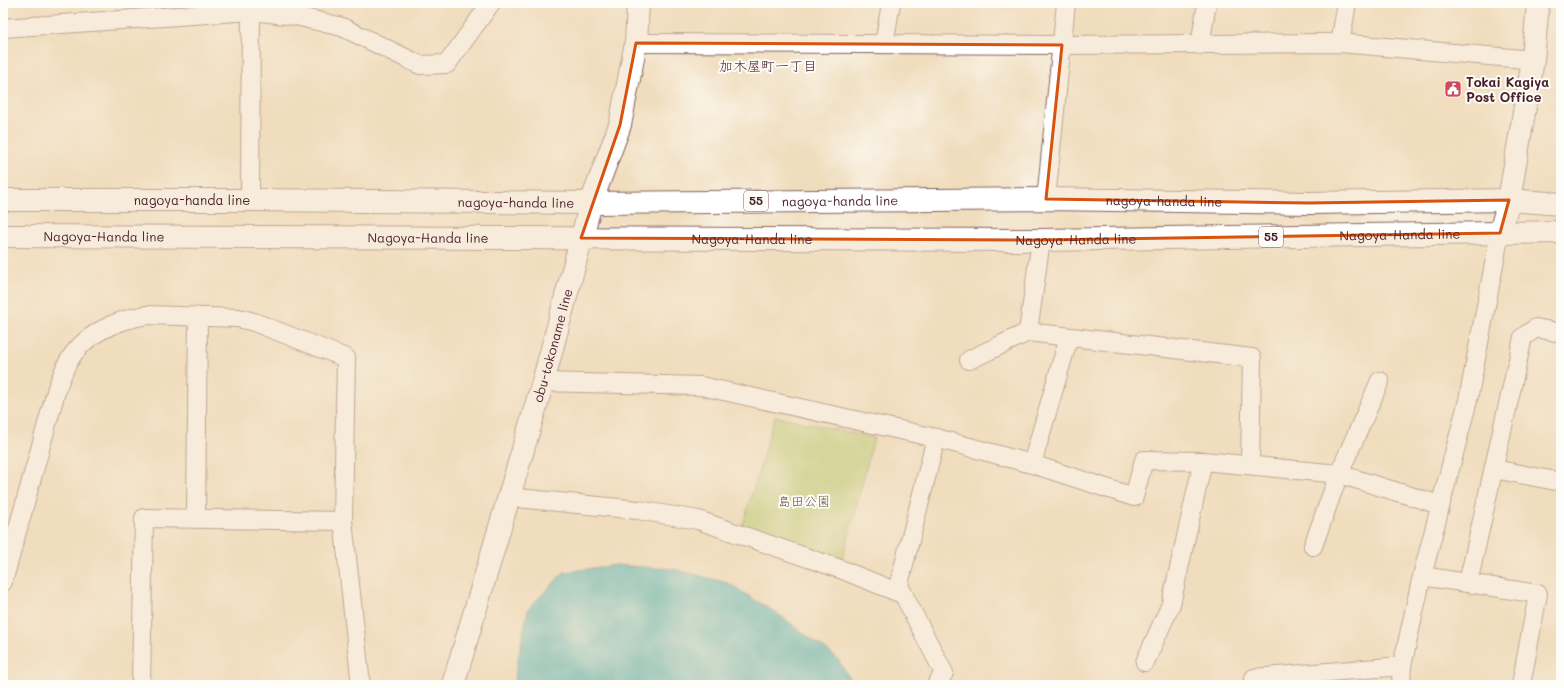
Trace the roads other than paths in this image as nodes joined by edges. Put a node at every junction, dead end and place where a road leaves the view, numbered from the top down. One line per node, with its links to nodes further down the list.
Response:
1 (491, 3): 8 (street)
2 (638, 3): 10 (main road, obu-tokoname line)
3 (891, 3): 12 (street)
4 (1066, 3): 13 (street)
5 (1207, 3): 14 (street)
6 (1347, 3): 11 (street)
7 (1538, 3): 15 (main road)
8 (251, 7): 9 (street); 18 (street)
9 (3, 28)
10 (636, 43): 12 (street); 20 (main road, obu-tokoname line)
11 (1340, 43): 14 (street); 15 (street)
12 (884, 44): 13 (street)
13 (1062, 45): 14 (street); 16 (street)
14 (1200, 45)
15 (1533, 60): 19 (main road)
16 (1046, 199): 19 (main road, nagoya-handa line / 55); 20 (main road, nagoya-handa line / 55)
17 (3, 200): 18 (main road, nagoya-handa line / 55)
18 (250, 200): 20 (main road, nagoya-handa line / 55)
19 (1509, 200): 21 (main road, 55); 23 (main road)
20 (591, 203): 25 (main road, obu-tokoname line)
21 (1561, 204)
22 (1561, 232): 23 (main road, 55)
23 (1500, 233): 26 (main road, Nagoya-Handa line / 55); 42 (street)
24 (3, 236): 25 (main road, Nagoya-Handa line / 55)
25 (581, 238): 26 (main road, Nagoya-Handa line / 55); 33 (main road, obu-tokoname line)
26 (1041, 240): 28 (street)
27 (198, 318): 43 (street); 44 (street); 47 (street)
28 (1028, 332): 30 (street); 31 (street)
29 (1561, 333): 38 (street)
30 (1069, 337): 36 (street); 37 (street)
31 (969, 360)
32 (1380, 381): 39 (street)
33 (543, 382): 34 (street); 41 (main road, obu-tokoname line)
34 (936, 438): 36 (street); 49 (street)
35 (1203, 461): 36 (street); 37 (street); 50 (street)
36 (1032, 464)
37 (1250, 465): 39 (street)
38 (1494, 469): 40 (street); 48 (street)
39 (1339, 474): 42 (street); 45 (street)
40 (1561, 482)
41 (508, 498): 49 (street); 54 (main road, obu-tokoname line)
42 (1440, 505): 46 (street)
43 (196, 518): 44 (street); 52 (street)
44 (343, 521): 53 (street)
45 (1313, 546)
46 (1422, 576): 48 (street); 51 (street)
47 (3, 582)
48 (1468, 583): 58 (street)
49 (899, 586): 55 (street)
50 (1145, 662)
51 (1402, 666): 56 (street); 57 (street)
52 (141, 685)
53 (361, 685)
54 (453, 685)
55 (936, 685)
56 (1254, 685)
57 (1401, 685)
58 (1521, 685)

